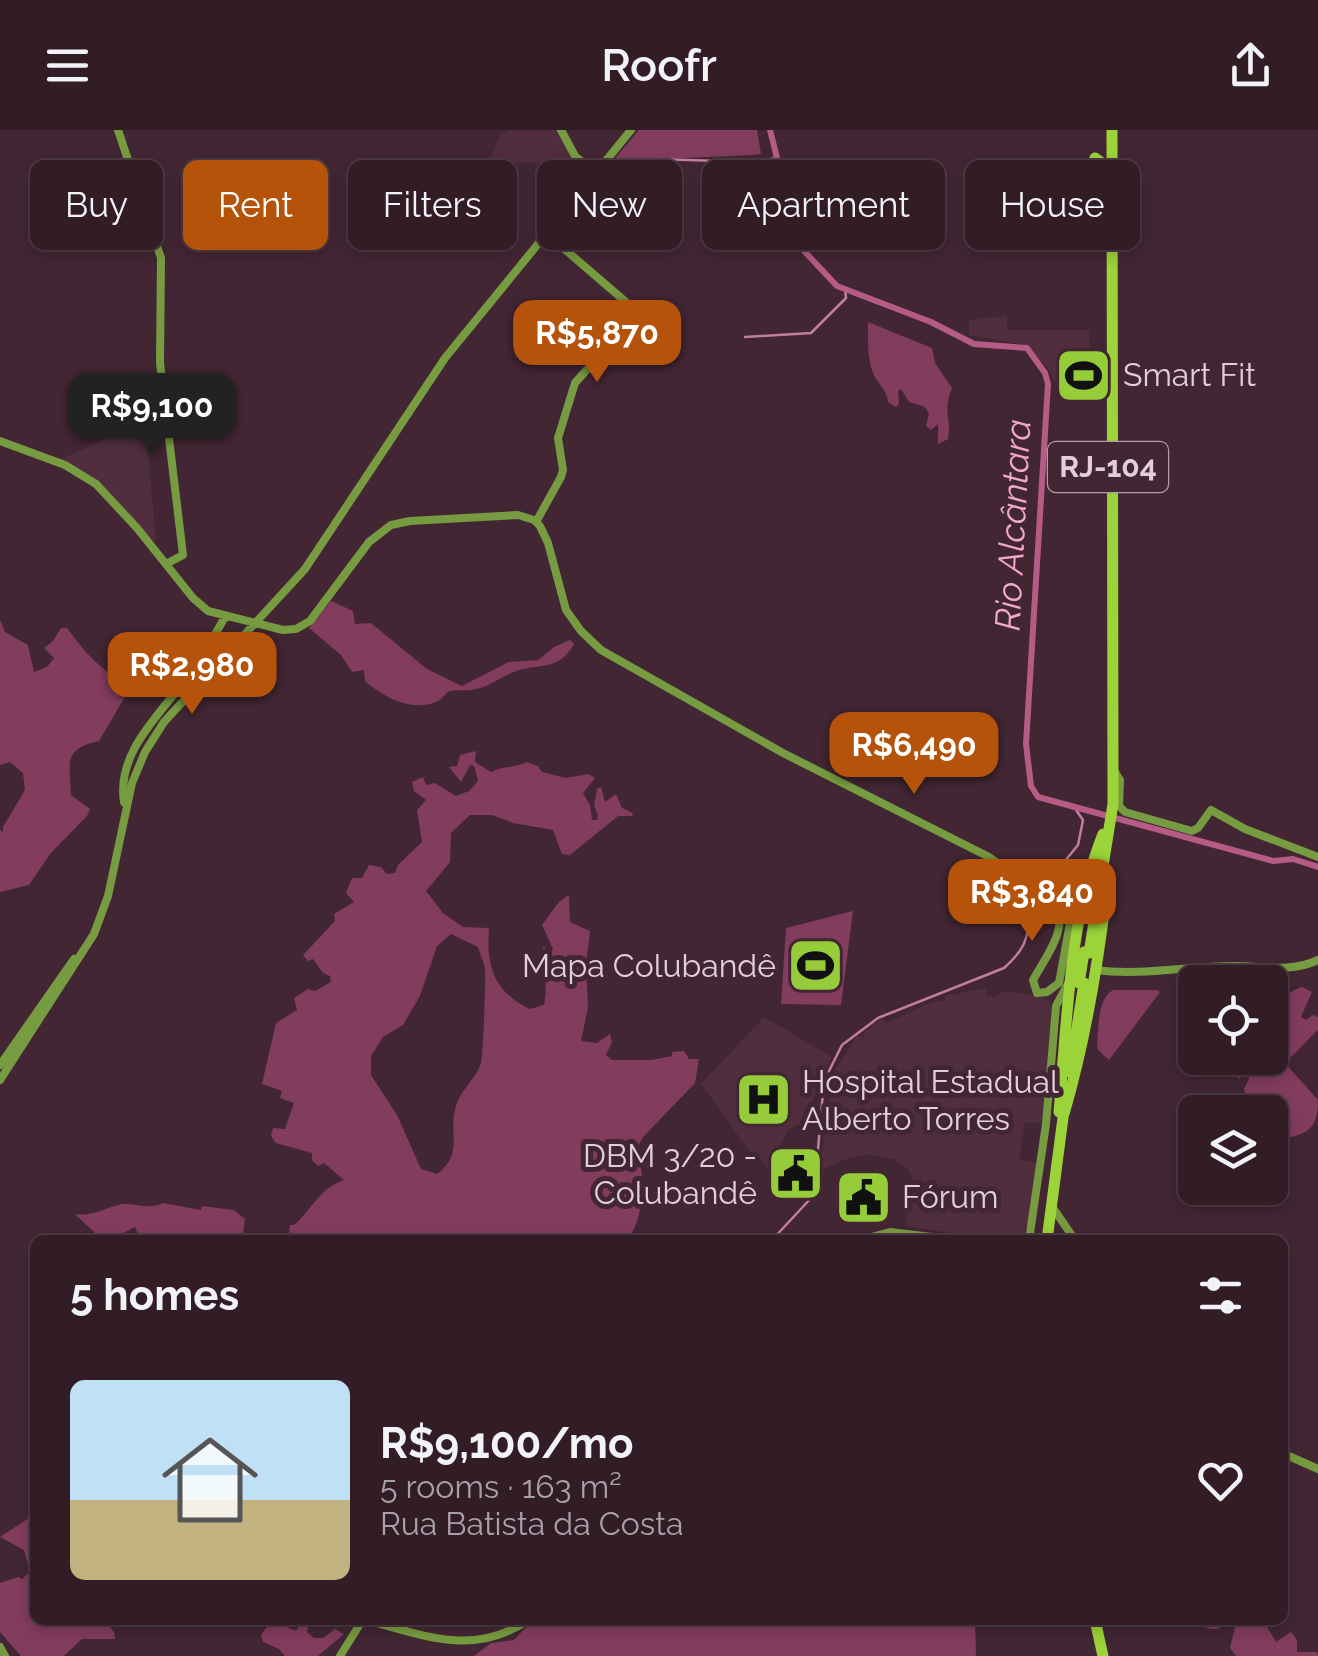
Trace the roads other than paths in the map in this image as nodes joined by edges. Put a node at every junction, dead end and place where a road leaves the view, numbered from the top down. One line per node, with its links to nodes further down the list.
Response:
1 (118, 130): 15 (main road)
2 (560, 130): 6 (main road)
3 (631, 130): 7 (main road)
4 (1110, 130): 9 (highway, RJ-104); 18 (highway, RJ-104)
5 (1095, 158): 8 (highway)
6 (580, 160)
7 (607, 160)
8 (1097, 160)
9 (1108, 160)
10 (537, 247): 17 (main road)
11 (566, 250): 14 (main road)
12 (1108, 250): 18 (highway, RJ-104)
13 (0, 441): 15 (main road)
14 (536, 522): 17 (main road); 22 (main road)
15 (166, 564): 16 (main road)
16 (225, 618): 17 (main road); 19 (main road)
17 (254, 624): 19 (main road)
18 (1113, 805): 20 (highway, RJ-104); 21 (main road)
19 (125, 810): 23 (main road)
20 (1106, 836): 22 (highway); 25 (highway, RJ-104)
21 (1318, 858)
22 (1070, 916): 25 (main road, RJ-104); 25 (highway, RJ-104); 26 (main road)
23 (86, 950): 28 (main road); 29 (main road)
24 (1318, 960): 25 (main road)
25 (1084, 968): 26 (main road, RJ-104); 27 (main road, RJ-104); 30 (highway, RJ-104)
26 (1044, 994): 27 (main road)
27 (1056, 1006): 34 (main road)
28 (0, 1064)
29 (0, 1080)
30 (1061, 1113): 31 (highway, RJ-104); 35 (highway, RJ-104)
31 (1055, 1217): 36 (highway, RJ-104); 37 (main road)
32 (879, 1235): 33 (main road)
33 (915, 1235)
34 (1035, 1235)
35 (1036, 1235)
36 (1039, 1235)
37 (1070, 1235)
38 (1288, 1456): 39 (main road)
39 (1318, 1469)
40 (363, 1625): 46 (main road)
41 (383, 1625): 42 (main road)
42 (521, 1625)
43 (1099, 1625): 47 (highway)
44 (0, 1648): 45 (main road)
45 (5, 1656)
46 (340, 1656)
47 (1105, 1656)

